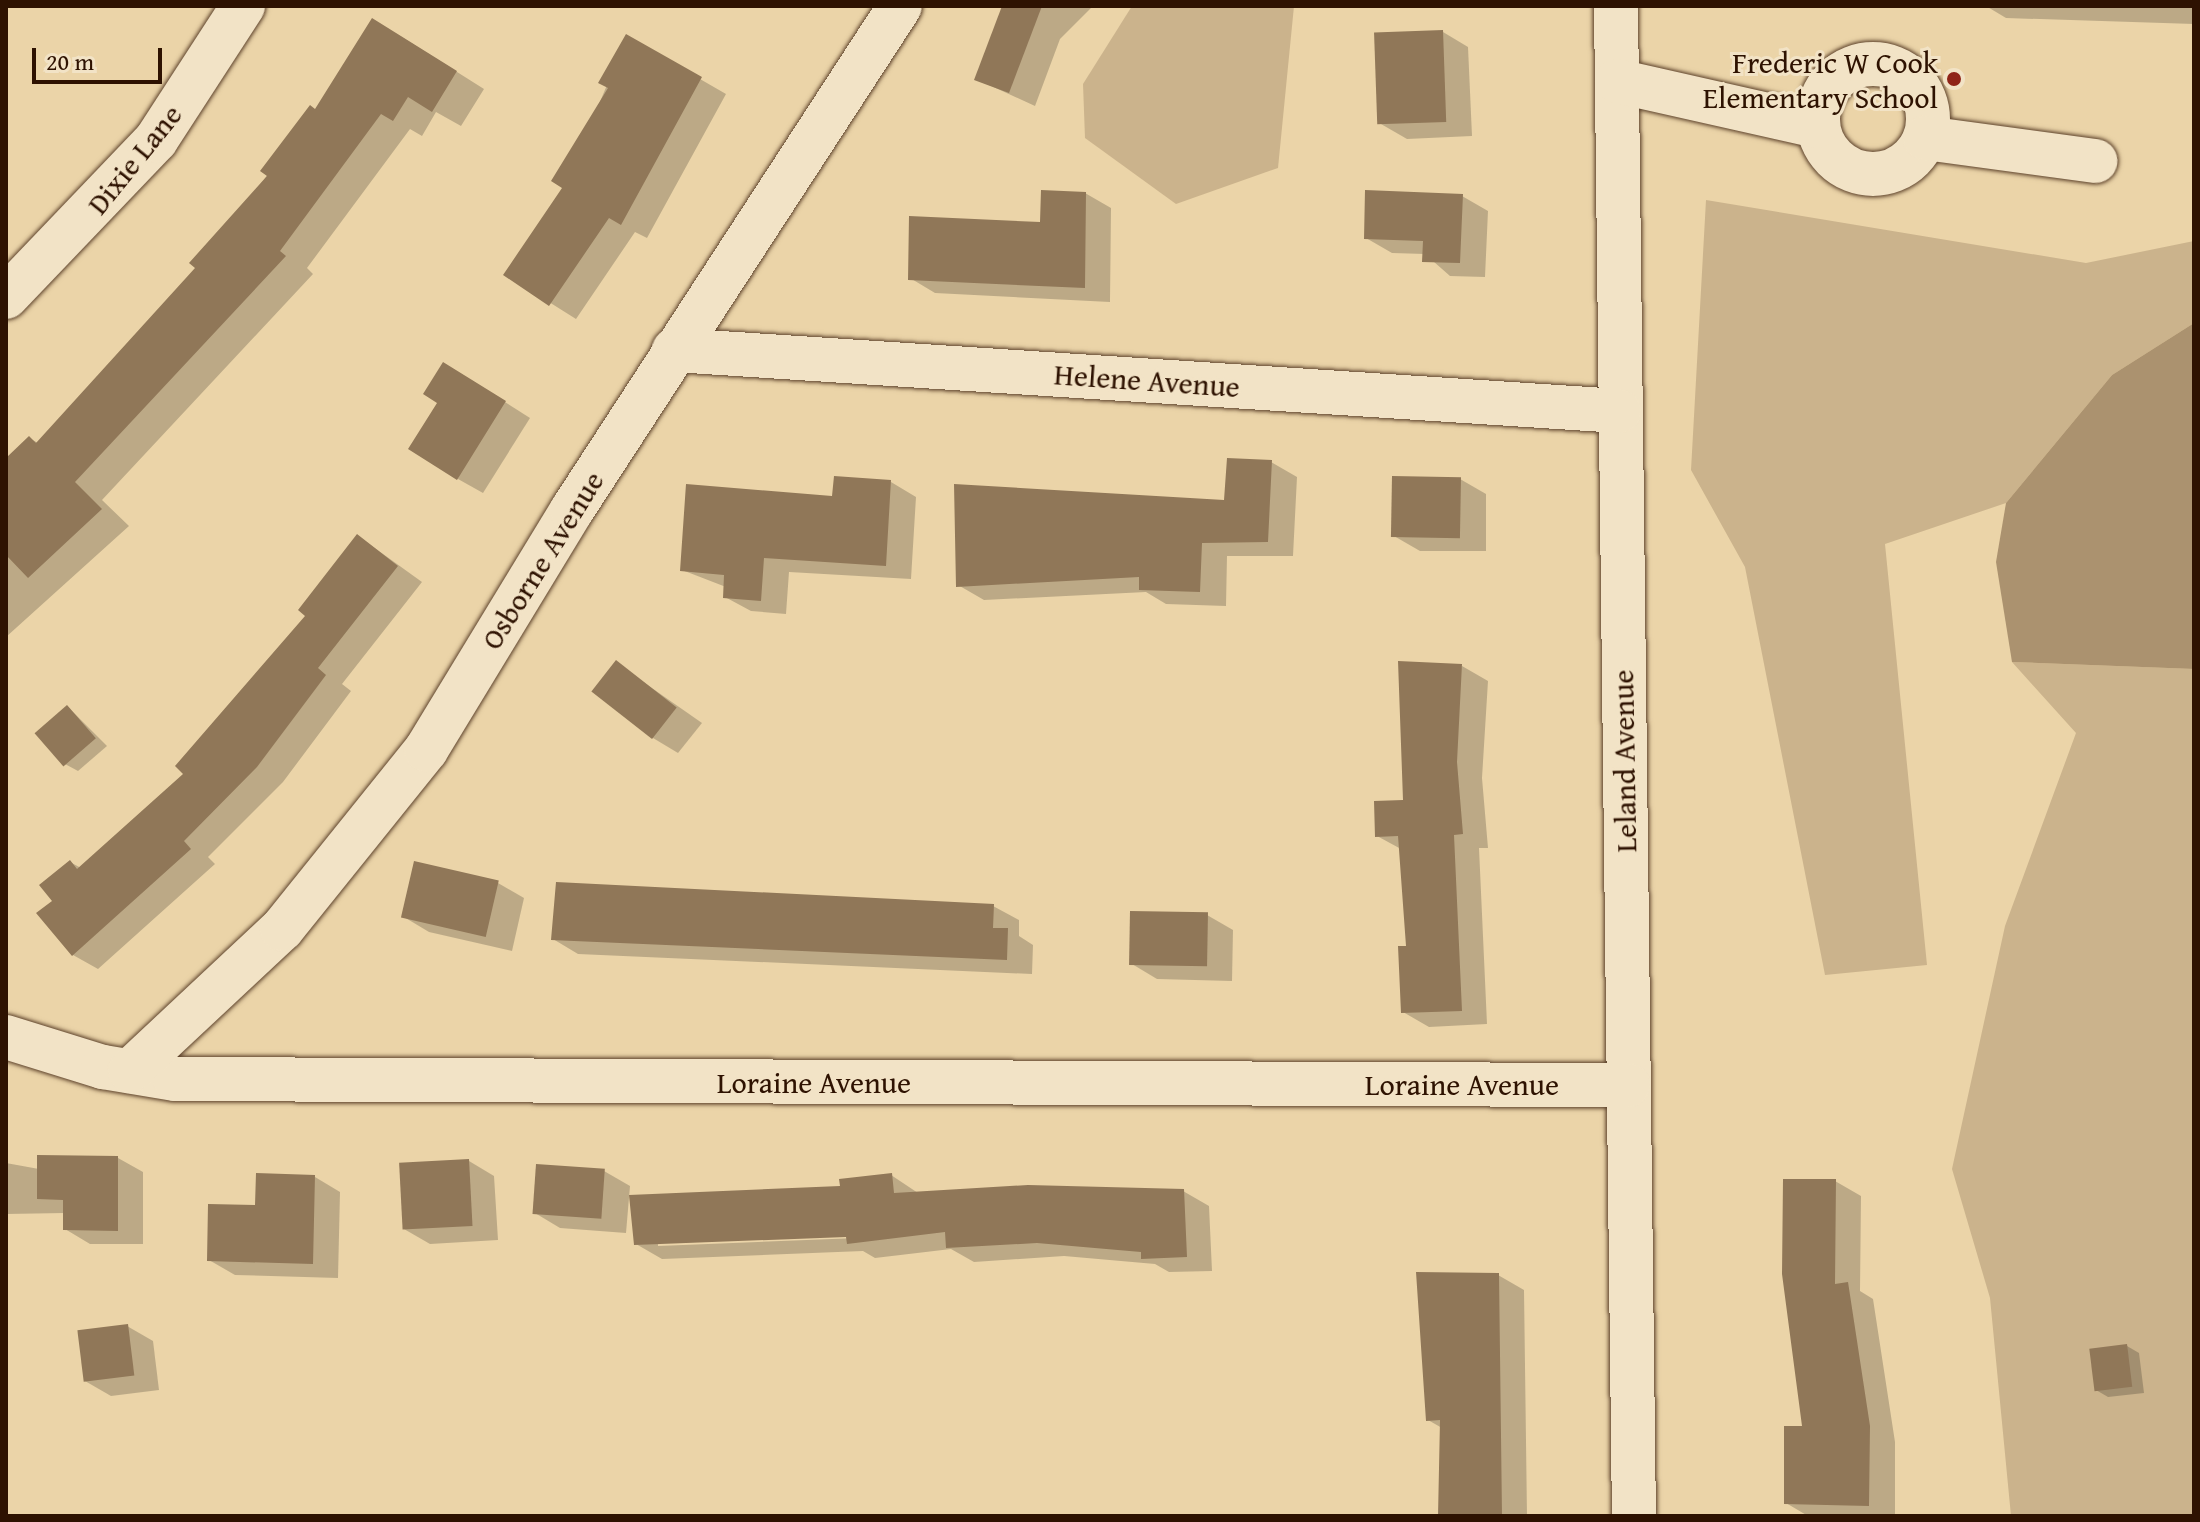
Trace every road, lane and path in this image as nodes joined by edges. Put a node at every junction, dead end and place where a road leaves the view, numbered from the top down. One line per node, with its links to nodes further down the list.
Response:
1 (243, 6): 8 (street, Dixie Lane)
2 (900, 6): 9 (street, Osborne Avenue)
3 (1616, 6): 4 (street, Leland Avenue)
4 (1617, 81): 5 (street); 10 (street, Leland Avenue)
5 (1816, 126): 6 (street); 6 (street)
6 (1925, 138): 7 (street)
7 (2095, 161)
8 (6, 297)
9 (674, 350): 10 (street, Helene Avenue); 12 (street, Osborne Avenue)
10 (1619, 411): 13 (street, Leland Avenue)
11 (6, 1037): 12 (street, Loraine Avenue)
12 (130, 1071): 13 (street, Loraine Avenue)
13 (1628, 1085): 14 (street, Leland Avenue)
14 (1634, 1516)

